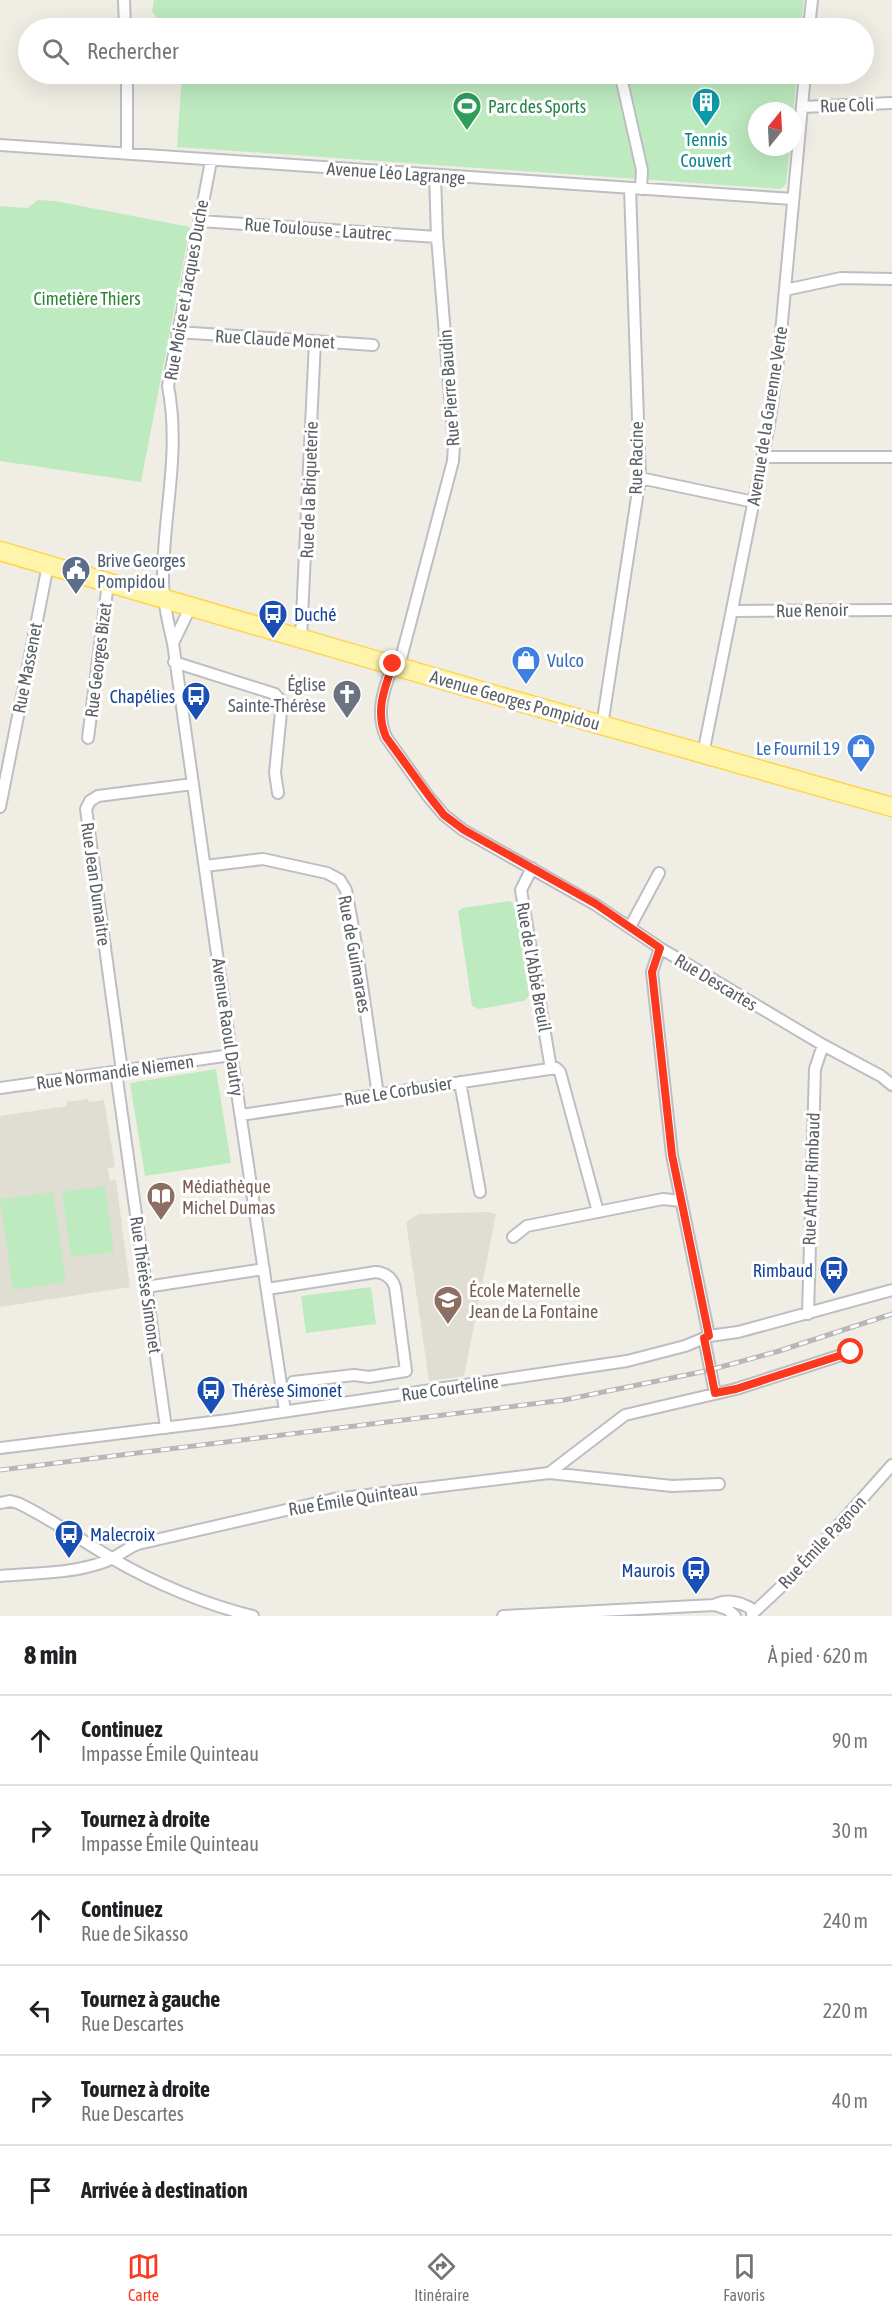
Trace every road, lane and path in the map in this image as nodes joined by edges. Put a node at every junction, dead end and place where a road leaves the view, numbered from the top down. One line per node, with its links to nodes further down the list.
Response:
1 (124, 0): 3 (street)
2 (812, 0): 4 (street)
3 (125, 18)
4 (810, 18)
5 (127, 84): 11 (street)
6 (623, 84): 15 (street, Rue Racine)
7 (804, 84): 9 (street, Avenue de la Garenne Verte)
8 (892, 104): 9 (street, Rue Coli)
9 (802, 107)
10 (0, 145): 11 (street, Avenue Léo Lagrange)
11 (127, 153): 13 (street, Avenue Léo Lagrange)
12 (797, 156): 16 (street, Avenue de la Garenne Verte)
13 (211, 161): 14 (street, Avenue Léo Lagrange); 17 (street, Rue Moise et Jacques Duche)
14 (435, 175): 15 (street, Avenue Léo Lagrange); 18 (street, Rue Pierre Baudin)
15 (636, 189): 16 (street, Avenue Léo Lagrange); 26 (street, Rue Racine)
16 (793, 200): 20 (street, Avenue de la Garenne Verte)
17 (199, 221): 18 (street, Rue Toulouse - Lautrec); 21 (street, Rue Moise et Jacques Duche)
18 (437, 237): 38 (street, Rue Pierre Baudin)
19 (892, 279): 20 (street)
20 (785, 290): 24 (street, Avenue de la Garenne Verte)
21 (177, 332): 22 (street, Rue Claude Monet); 31 (street, Rue Moise et Jacques Duche)
22 (315, 341): 23 (street, Rue Claude Monet); 35 (street, Rue de la Briqueterie)
23 (373, 345)
24 (764, 457): 25 (street); 27 (street, Avenue de la Garenne Verte)
25 (892, 457)
26 (640, 478): 27 (street); 39 (street, Rue Racine)
27 (754, 502): 34 (street, Avenue de la Garenne Verte)
28 (0, 551): 29 (main road, Avenue Georges Pompidou)
29 (48, 565): 30 (main road, Avenue Georges Pompidou); 44 (street, Rue Massenet)
30 (108, 583): 31 (main road, Avenue Georges Pompidou); 40 (street, Rue Georges Bizet)
31 (164, 598): 32 (main road, Avenue Georges Pompidou); 36 (street, Avenue Raoul Dautry)
32 (191, 606): 35 (main road, Avenue Georges Pompidou); 36 (street, Avenue Raoul Dautry)
33 (892, 610): 34 (street, Rue Renoir)
34 (732, 611): 41 (street, Avenue de la Garenne Verte)
35 (302, 638): 38 (main road, Avenue Georges Pompidou)
36 (173, 643): 37 (street, Avenue Raoul Dautry)
37 (174, 663): 42 (street, Avenue Raoul Dautry); 43 (street)
38 (396, 665): 39 (main road, Avenue Georges Pompidou); 47 (street, Rue Descartes)
39 (602, 726): 41 (main road, Avenue Georges Pompidou)
40 (88, 738)
41 (703, 754): 45 (main road, Avenue Georges Pompidou)
42 (193, 784): 46 (street, Avenue Raoul Dautry); 54 (street, Rue Jean Dumaitre)
43 (278, 793)
44 (0, 807)
45 (892, 807)
46 (204, 866): 52 (street, Avenue Raoul Dautry); 58 (street, Rue de Guimaraes)
47 (532, 868): 49 (street, Rue Descartes); 53 (street, Rue de l'Abbé Breuil)
48 (659, 873): 49 (street)
49 (630, 927): 50 (street, Rue Descartes)
50 (660, 948): 51 (street, Rue Descartes); 61 (street)
51 (823, 1045): 56 (street, Rue Descartes); 68 (street, Rue Arthur Rimbaud)
52 (231, 1055): 54 (street, Rue Normandie Niemen); 59 (street, Avenue Raoul Dautry)
53 (553, 1068): 55 (street, Rue Le Corbusier); 62 (street, Rue de l'Abbé Breuil)
54 (119, 1071): 57 (street, Rue Normandie Niemen); 67 (street, Rue Thérèse Simonet)
55 (460, 1082): 58 (street, Rue Le Corbusier); 60 (street)
56 (892, 1085)
57 (0, 1088)
58 (378, 1095): 59 (street, Rue Le Corbusier)
59 (241, 1115): 64 (street, Avenue Raoul Dautry)
60 (480, 1192)
61 (681, 1201): 62 (street); 69 (street)
62 (598, 1212): 63 (street)
63 (513, 1237)
64 (264, 1269): 65 (street, Avenue Raoul Dautry); 67 (street)
65 (267, 1288): 71 (street); 73 (street, Avenue Raoul Dautry)
66 (892, 1290): 68 (street, Rue Courteline)
67 (147, 1292): 74 (street, Rue Thérèse Simonet)
68 (808, 1314): 69 (street, Rue Courteline)
69 (707, 1337): 72 (street); 73 (street, Rue Courteline)
70 (851, 1352): 72 (street)
71 (293, 1382)
72 (715, 1393): 77 (street)
73 (285, 1411): 74 (street, Rue Courteline)
74 (166, 1428): 75 (street, Rue Courteline)
75 (0, 1448)
76 (892, 1465): 83 (street, Rue Émile Pagnon)
77 (549, 1473): 78 (street, Rue Émile Quinteau); 80 (street, Rue Émile Quinteau)
78 (718, 1484)
79 (5, 1502): 80 (street)
80 (113, 1559): 81 (street, Rue Émile Quinteau); 84 (street)
81 (0, 1576)
82 (714, 1605): 83 (street); 85 (street); 86 (street)
83 (752, 1613)
84 (253, 1616)
85 (504, 1616)
86 (735, 1616)

